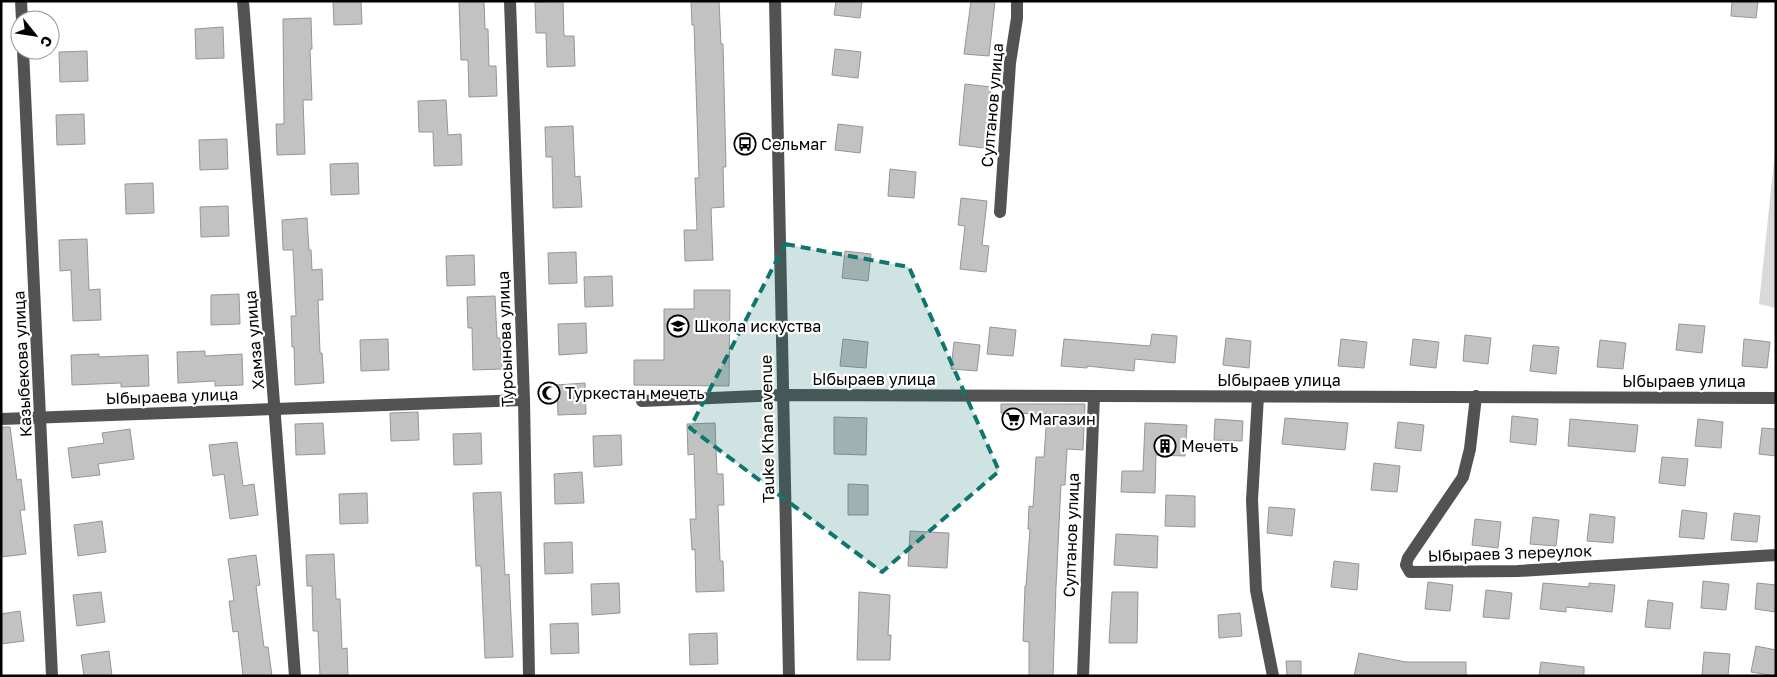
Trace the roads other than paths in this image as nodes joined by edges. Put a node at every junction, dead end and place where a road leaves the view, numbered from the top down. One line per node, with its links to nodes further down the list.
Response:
1 (242, 1): 14 (street, Хамза улица)
2 (510, 1): 12 (street, Турсынова улица)
3 (775, 1): 7 (street, Tauke Khan avenue)
4 (1017, 1): 6 (street, Султанов улица)
5 (23, 60): 15 (street, Казыбекова улица)
6 (1000, 212)
7 (782, 395): 8 (street, Ыбыраев улица); 13 (street, Ыбыраев улица); 21 (street, Tauke Khan avenue)
8 (1094, 396): 9 (street, Ыбыраев улица); 22 (street, Султанов улица)
9 (1258, 396): 10 (street, Ыбыраев улица); 23 (street)
10 (1476, 396): 11 (street, Ыбыраев улица); 17 (street, Ыбыраев 3 переулок)
11 (1776, 398)
12 (524, 400): 14 (street, Ыбыраева улица); 20 (street, Турсынова улица)
13 (642, 401)
14 (276, 409): 15 (street, Ыбыраева улица); 19 (street, Хамза улица)
15 (40, 417): 16 (street, Ыбыраева улица); 18 (street, Казыбекова улица)
16 (1, 419)
17 (1776, 555)
18 (52, 676)
19 (295, 676)
20 (529, 676)
21 (789, 676)
22 (1083, 676)
23 (1273, 676)

